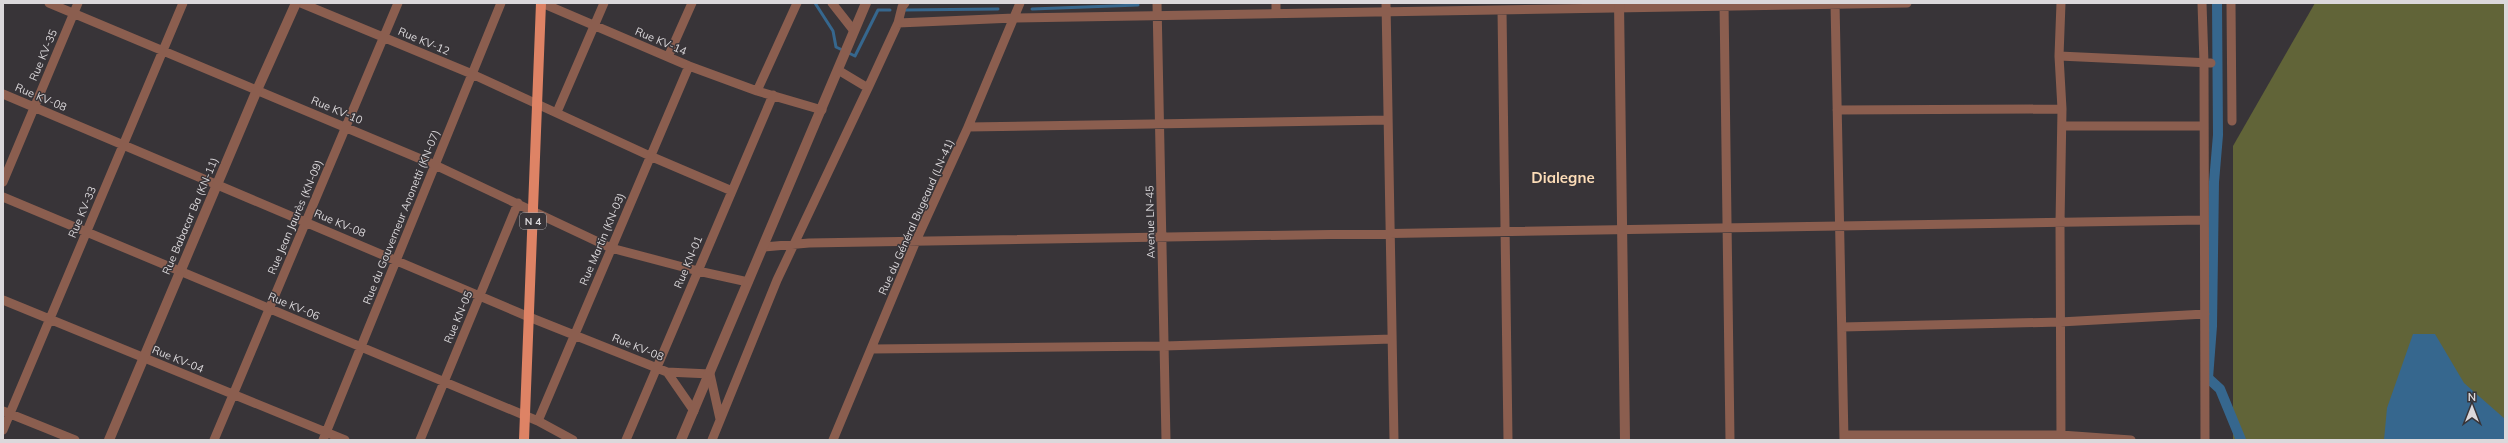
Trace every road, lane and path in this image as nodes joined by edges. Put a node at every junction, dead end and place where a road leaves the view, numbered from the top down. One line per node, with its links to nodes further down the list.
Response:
1 (49, 3): 28 (street, Rue KV-10)
2 (78, 3): 28 (street, Rue KV-35)
3 (183, 3): 36 (street, Rue KV-33)
4 (296, 3): 44 (street, Rue Babacar Ba (KN-11))
5 (301, 3): 35 (street, Rue KV-12)
6 (398, 3): 35 (street, Rue Jean Jaurès (KN-09))
7 (501, 3): 42 (street, Rue du Gouverneur Anonetti (KN-07))
8 (541, 3): 33 (street, Rue KV-14); 48 (main road, N 4)
9 (604, 3): 33 (street)
10 (692, 3): 38 (street)
11 (797, 3): 45 (street)
12 (832, 3): 34 (street)
13 (866, 3): 34 (street)
14 (905, 3): 32 (street)
15 (1020, 3): 31 (street, Rue du Général Bugeaud (LN-41))
16 (1157, 3): 30 (street, Avenue LN-45)
17 (1276, 3): 29 (street)
18 (1907, 3): 22 (street)
19 (2061, 3): 37 (street)
20 (2202, 3): 39 (street)
21 (2230, 3): 55 (street)
22 (1835, 4): 24 (street); 52 (street)
23 (1619, 5): 24 (street); 27 (street); 75 (street)
24 (1724, 5): 74 (street)
25 (1386, 7): 26 (street); 29 (street); 54 (street)
26 (1464, 7): 27 (street)
27 (1502, 10): 76 (street)
28 (74, 13): 36 (street, Rue KV-10); 49 (street, Rue KV-35)
29 (1276, 14): 30 (street)
30 (1158, 16): 31 (street); 56 (street, Avenue LN-45)
31 (1014, 18): 32 (street); 60 (street, Rue du Général Bugeaud (LN-41))
32 (898, 23): 43 (street)
33 (595, 26): 38 (street, Rue KV-14); 53 (street)
34 (854, 31): 41 (street)
35 (384, 38): 42 (street, Rue KV-12); 59 (street, Rue Jean Jaurès (KN-09))
36 (163, 51): 44 (street, Rue KV-10); 61 (street, Rue KV-33)
37 (2059, 56): 39 (street); 50 (street)
38 (668, 57): 40 (street, Rue KV-14)
39 (2208, 63): 58 (street)
40 (689, 66): 45 (street, Rue KV-14); 62 (street, Rue Martin (KN-03))
41 (838, 70): 43 (street); 51 (street)
42 (472, 74): 48 (street, Rue KV-12); 63 (street, Rue du Gouverneur Anonetti (KN-07))
43 (868, 88): 81 (street)
44 (257, 90): 59 (street, Rue KV-10); 65 (street, Rue Babacar Ba (KN-11))
45 (757, 91): 47 (street, Rue KV-14)
46 (3, 94): 49 (street, Rue KV-08)
47 (773, 95): 51 (street, Rue KV-14); 66 (street, Rue KN-01)
48 (536, 104): 53 (street, Rue KV-12); 69 (main road, N 4)
49 (34, 107): 61 (street, Rue KV-08); 64 (street, Rue KV-35)
50 (2062, 109): 52 (street); 57 (street)
51 (822, 110): 82 (street)
52 (1837, 110): 73 (street)
53 (557, 112): 62 (street, Rue KV-12)
54 (1388, 120): 56 (street); 78 (street)
55 (2232, 120)
56 (1160, 124): 60 (street); 79 (street, Avenue LN-45)
57 (2062, 126): 58 (street); 72 (street)
58 (2204, 126): 70 (street)
59 (346, 127): 63 (street, Rue KV-10); 71 (street, Rue Jean Jaurès (KN-09))
60 (968, 128): 80 (street, Rue du Général Bugeaud (LN-41))
61 (123, 145): 65 (street, Rue KV-08); 77 (street, Rue KV-33)
62 (650, 156): 66 (street, Rue KV-12); 83 (street, Rue Martin (KN-03))
63 (435, 165): 68 (street, Rue KV-10); 84 (street, Rue du Gouverneur Anonetti (KN-07))
64 (3, 182)
65 (217, 184): 71 (street, Rue KV-08); 85 (street, Rue Babacar Ba (KN-11))
66 (732, 191): 86 (street, Rue KN-01)
67 (3, 197): 77 (street, Rue KV-06)
68 (518, 203): 69 (street, Rue KV-10); 88 (street, Rue KN-05)
69 (533, 210): 83 (street, Rue KV-10); 92 (main road, N 4)
70 (2203, 220): 72 (street); 91 (street)
71 (306, 221): 84 (street, Rue KV-08); 90 (street, Rue Jean Jaurès (KN-09))
72 (2060, 223): 73 (street); 94 (street)
73 (1840, 226): 74 (street); 95 (street)
74 (1727, 228): 75 (street); 131 (street)
75 (1622, 230): 76 (street); 130 (street)
76 (1505, 231): 78 (street); 129 (street)
77 (87, 232): 85 (street, Rue KV-06); 93 (street, Rue KV-33)
78 (1390, 233): 79 (street); 97 (street)
79 (1162, 237): 80 (street); 98 (street, Avenue LN-45)
80 (916, 241): 81 (street); 100 (street, Rue du Général Bugeaud (LN-41))
81 (796, 243): 82 (street); 110 (street)
82 (764, 247): 87 (street)
83 (611, 248): 86 (street, Rue KV-10); 96 (street, Rue Martin (KN-03))
84 (396, 260): 88 (street, Rue KV-08); 99 (street, Rue du Gouverneur Anonetti (KN-07))
85 (180, 271): 90 (street, Rue KV-06); 101 (street, Rue Babacar Ba (KN-11))
86 (698, 271): 87 (street, Rue KV-10); 102 (street, Rue KN-01)
87 (748, 282): 104 (street)
88 (480, 295): 92 (street, Rue KV-08); 105 (street, Rue KN-05)
89 (3, 300): 93 (street, Rue KV-04)
90 (269, 308): 99 (street, Rue KV-06); 106 (street, Rue Jean Jaurès (KN-09))
91 (2205, 314): 94 (street); 133 (street)
92 (529, 317): 96 (street, Rue KV-08); 109 (main road, N 4)
93 (50, 319): 101 (street, Rue KV-04); 108 (street, Rue KV-33)
94 (2060, 322): 95 (street); 115 (street)
95 (1842, 327): 114 (street)
96 (574, 335): 102 (street, Rue KV-08); 111 (street, Rue Martin (KN-03))
97 (1392, 339): 98 (street); 128 (street)
98 (1164, 346): 100 (street); 127 (street, Avenue LN-45)
99 (361, 347): 105 (street, Rue KV-06); 113 (street, Rue du Gouverneur Anonetti (KN-07))
100 (872, 349): 126 (street, Rue du Général Bugeaud (LN-41))
101 (144, 358): 106 (street, Rue KV-04); 117 (street, Rue Babacar Ba (KN-11))
102 (657, 368): 103 (street, Rue KV-08); 123 (street, Rue KN-01)
103 (667, 372): 104 (street); 107 (street)
104 (710, 374): 107 (street); 110 (street)
105 (444, 382): 109 (street, Rue KV-06); 120 (street, Rue KN-05)
106 (233, 394): 113 (street, Rue KV-04); 118 (street, Rue Jean Jaurès (KN-09))
107 (694, 411): 124 (street)
108 (6, 413): 112 (street, Rue KV-33); 116 (street)
109 (526, 416): 111 (street, Rue KV-06); 121 (main road, N 4)
110 (720, 419): 125 (street)
111 (538, 421): 122 (street, Rue KV-06)
112 (3, 430)
113 (324, 436): 119 (street, Rue KV-04)
114 (1844, 437): 115 (street)
115 (2061, 438): 132 (street)
116 (75, 440)
117 (110, 440)
118 (214, 440)
119 (344, 440)
120 (420, 440)
121 (524, 440)
122 (573, 440)
123 (626, 440)
124 (681, 440)
125 (712, 440)
126 (833, 440)
127 (1166, 440)
128 (1394, 440)
129 (1508, 440)
130 (1625, 440)
131 (1730, 440)
132 (2131, 440)
133 (2205, 440)

